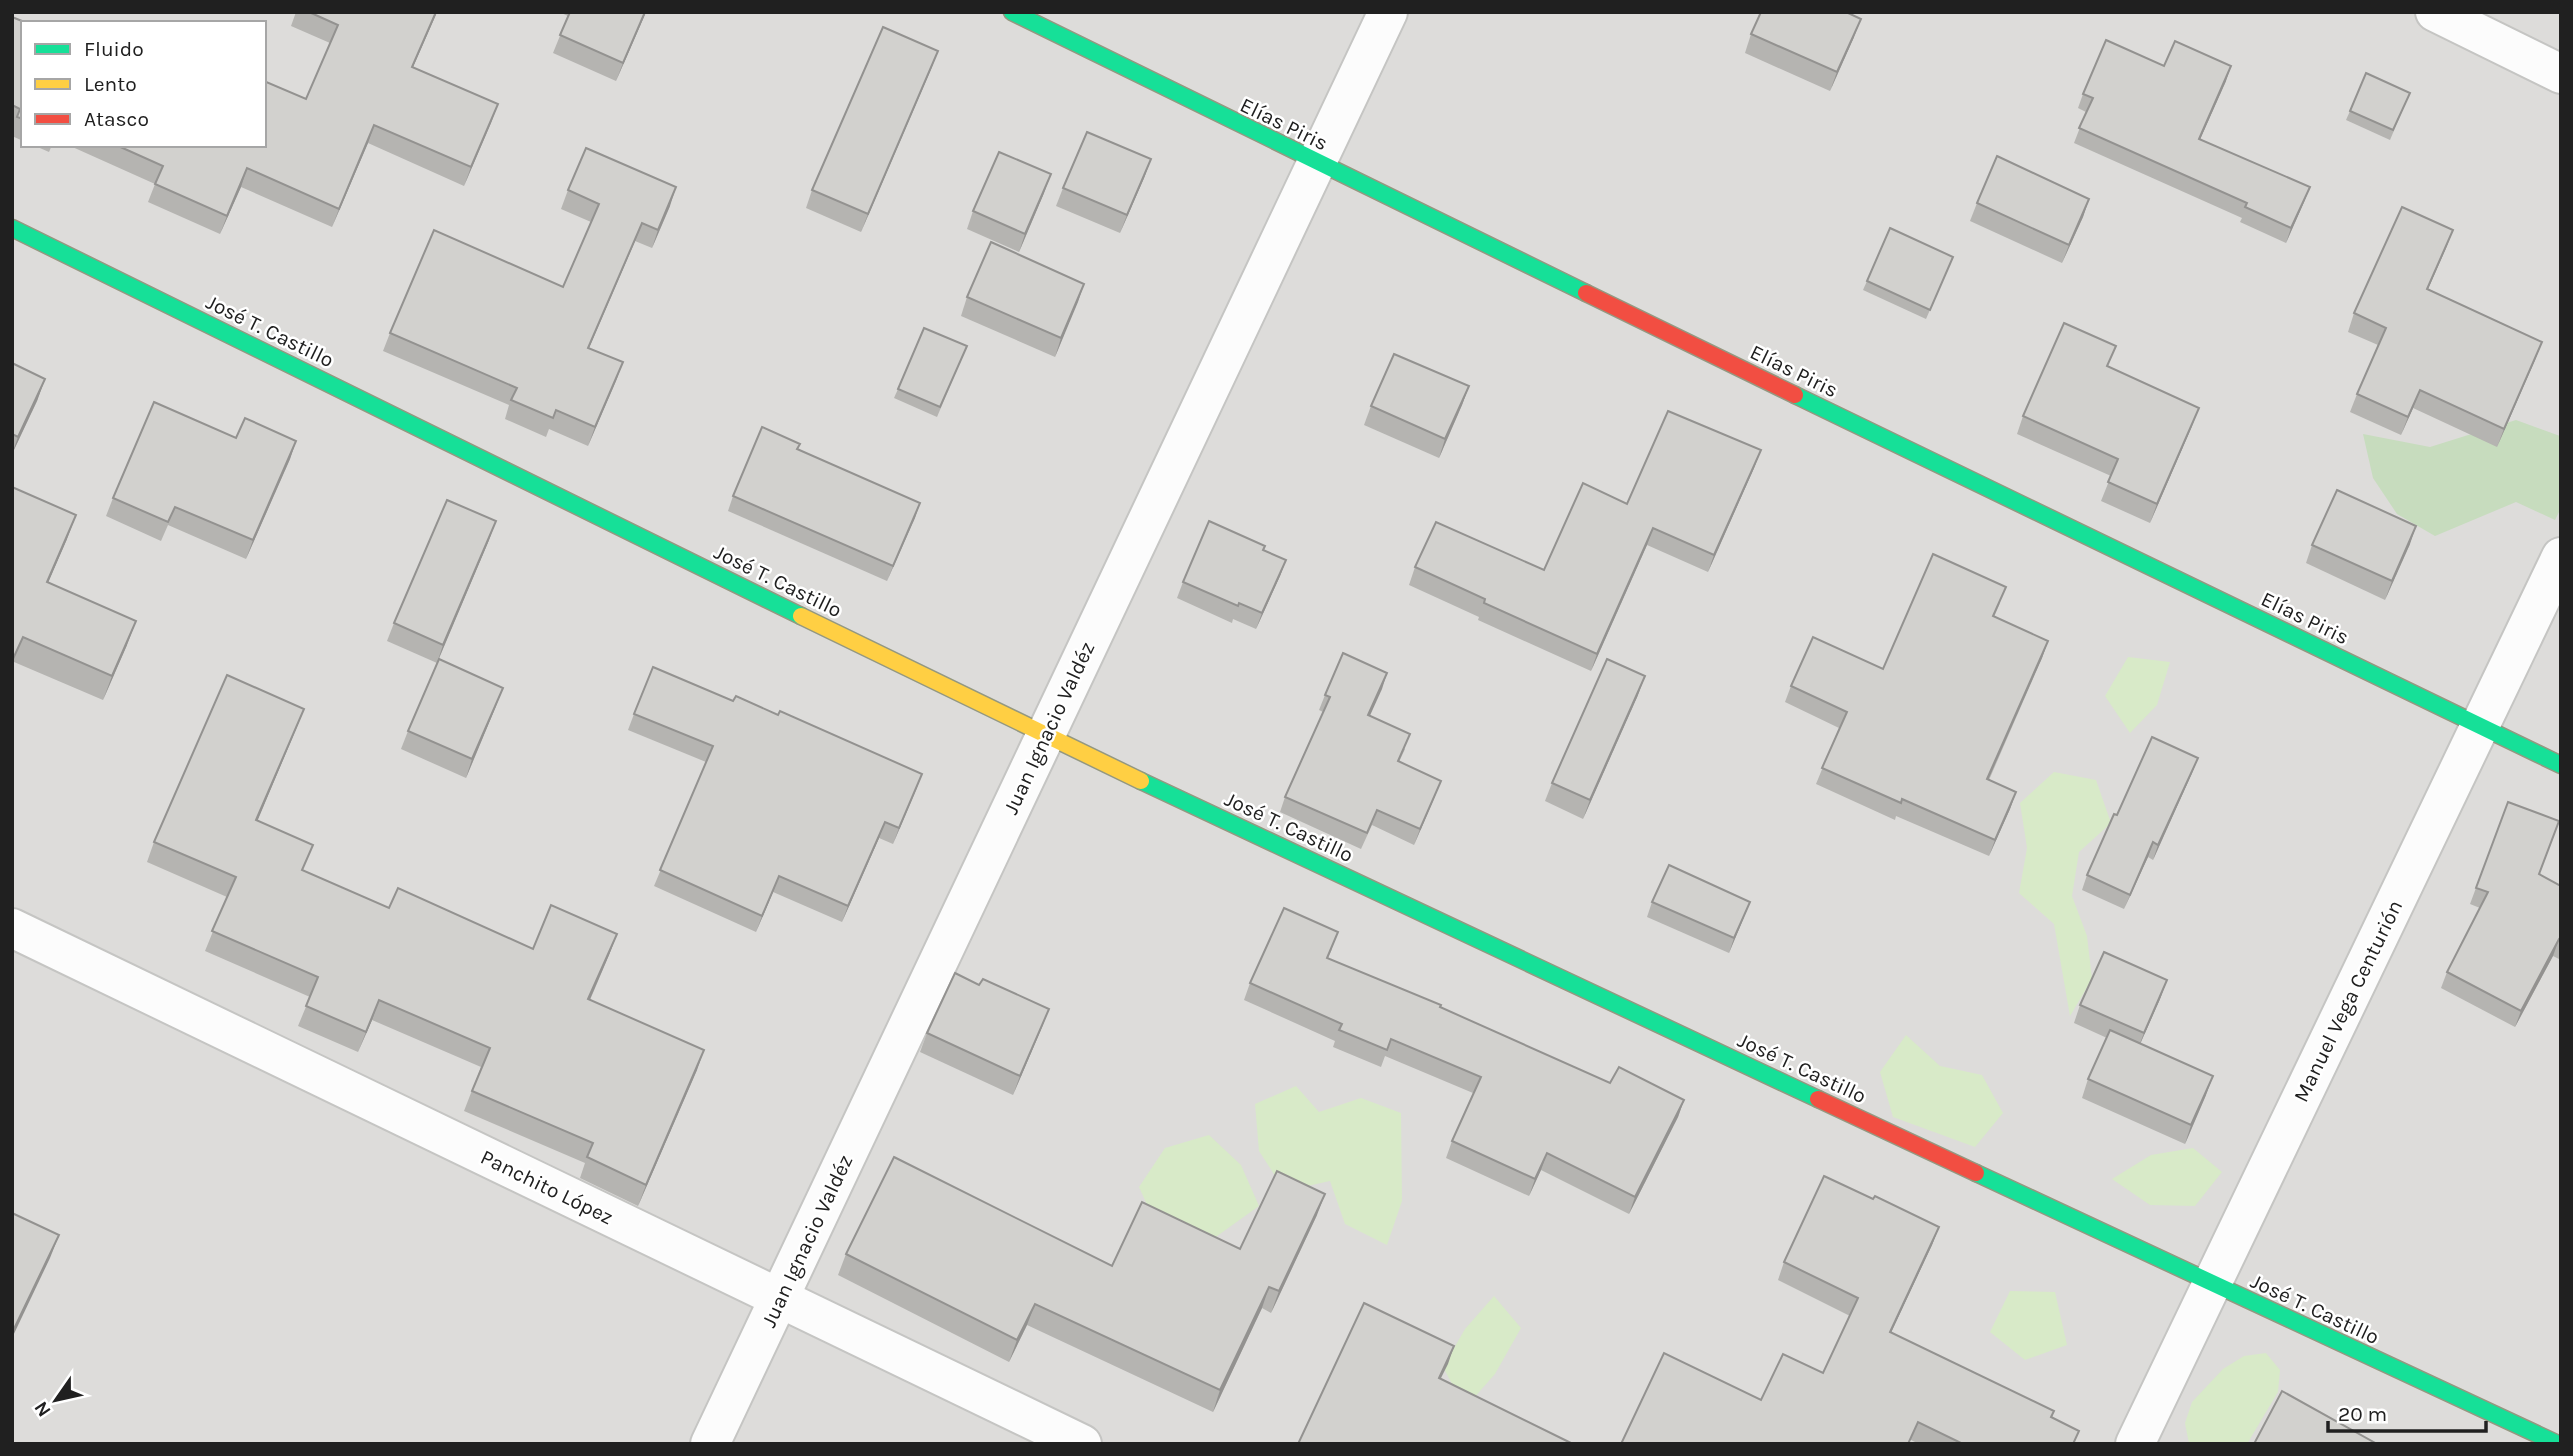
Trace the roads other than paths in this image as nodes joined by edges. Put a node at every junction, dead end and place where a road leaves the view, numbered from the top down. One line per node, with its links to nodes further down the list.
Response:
1 (1012, 12): 5 (street, Elías Piris)
2 (1388, 12): 5 (street, Juan Ignacio Valdéz)
3 (2435, 12): 4 (street)
4 (2561, 74)
5 (1316, 163): 8 (street, Elías Piris); 9 (street, Juan Ignacio Valdéz)
6 (12, 228): 9 (street, José T. Castillo)
7 (2561, 557): 8 (street, Manuel Vega Centurión)
8 (2480, 726): 10 (street, Elías Piris); 12 (street, Manuel Vega Centurión)
9 (1045, 736): 12 (street, José T. Castillo); 13 (street, Juan Ignacio Valdéz)
10 (2561, 765)
11 (12, 928): 13 (street, Panchito López)
12 (2212, 1284): 16 (street, Manuel Vega Centurión); 17 (street, José T. Castillo)
13 (780, 1300): 14 (street, Juan Ignacio Valdéz); 15 (street, Panchito López)
14 (710, 1444)
15 (1082, 1444)
16 (2135, 1444)
17 (2558, 1444)

